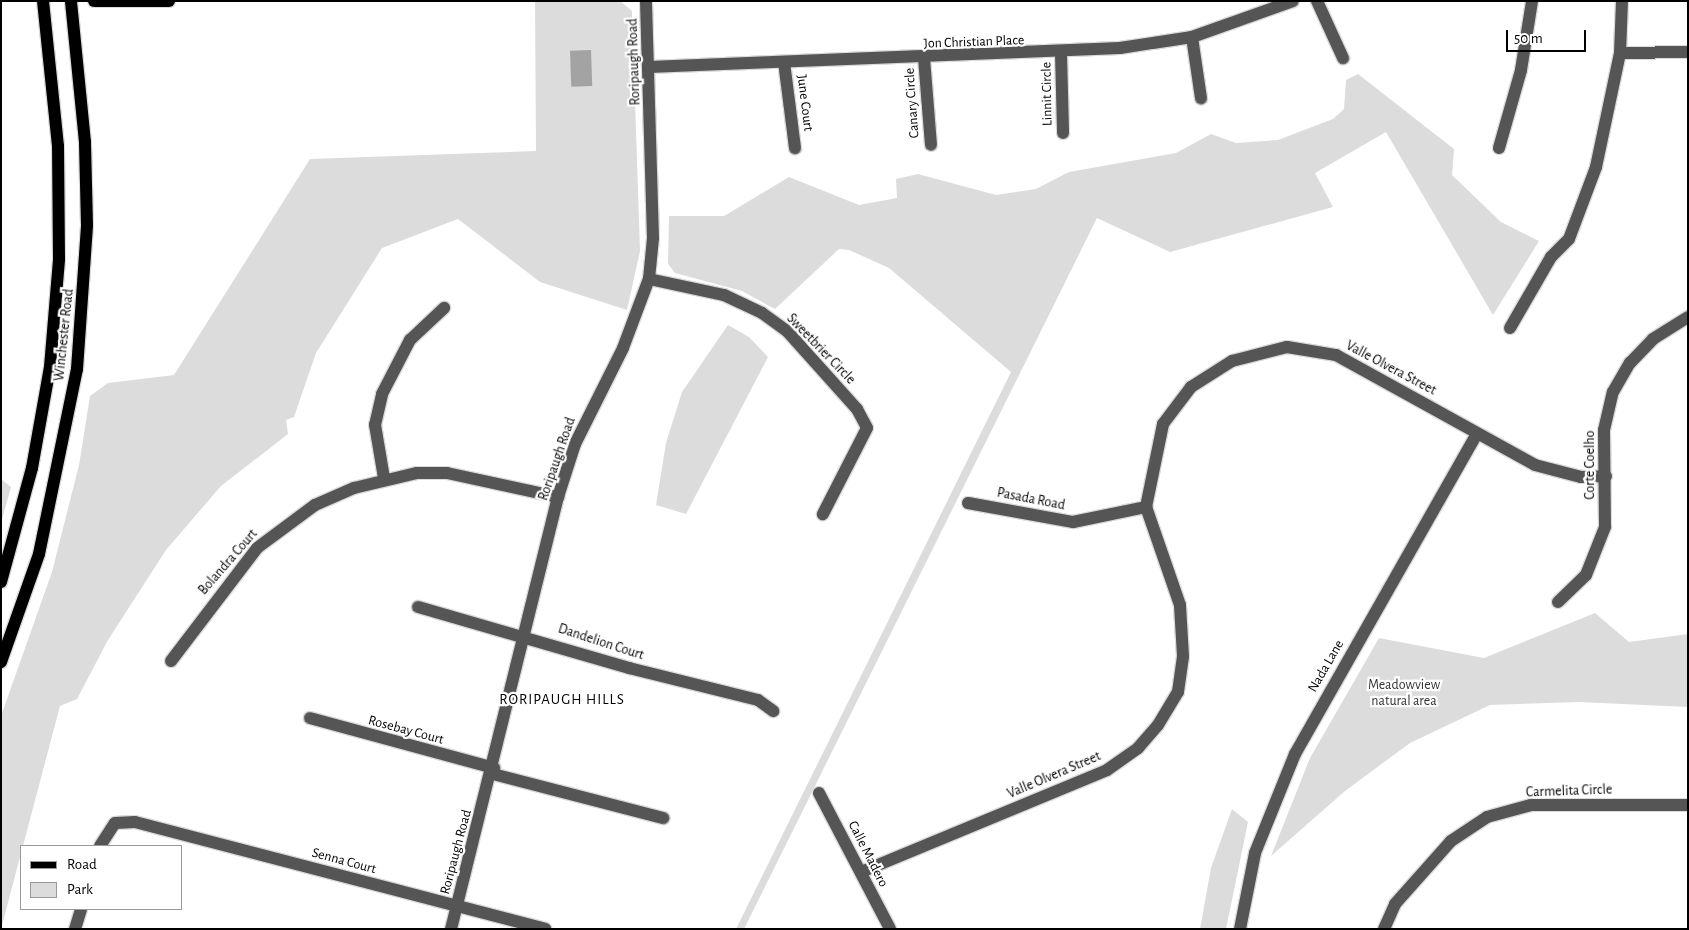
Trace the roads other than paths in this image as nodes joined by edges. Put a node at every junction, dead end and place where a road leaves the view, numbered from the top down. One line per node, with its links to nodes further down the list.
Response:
1 (43, 1): 34 (main road, Winchester Road)
2 (71, 1): 39 (main road, Winchester Road)
3 (94, 1): 4 (main road)
4 (169, 1)
5 (646, 1): 17 (street, Roripaugh Road)
6 (1293, 1): 10 (street, Jon Christian Place)
7 (1317, 1): 15 (street)
8 (1532, 1): 22 (street)
9 (1622, 1): 12 (street)
10 (1192, 36): 13 (street, Jon Christian Place); 18 (street)
11 (1688, 52): 12 (street)
12 (1620, 53): 26 (street)
13 (1061, 54): 14 (street, Jon Christian Place); 19 (street, Linnit Circle)
14 (924, 58): 16 (street, Jon Christian Place); 20 (street, Canary Circle)
15 (1343, 58)
16 (784, 62): 17 (street, Jon Christian Place); 21 (street, June Court)
17 (649, 67): 23 (street, Roripaugh Road)
18 (1201, 98)
19 (1063, 133)
20 (931, 145)
21 (796, 148)
22 (1499, 148)
23 (649, 279): 30 (street, Roripaugh Road); 33 (street, Sweetbrier Circle)
24 (444, 308): 29 (street)
25 (1688, 317): 28 (street, Corte Coelho)
26 (1510, 328)
27 (1477, 434): 28 (street, Valle Olvera Street); 32 (street, Valle Olvera Street); 54 (street, Nada Lane)
28 (1606, 476): 35 (street, Corte Coelho)
29 (384, 478): 30 (street, Bolandra Court); 38 (street, Bolandra Court)
30 (558, 497): 37 (street, Roripaugh Road)
31 (968, 503): 32 (street, Pasada Road)
32 (1146, 507): 47 (street, Valle Olvera Street)
33 (823, 514)
34 (1, 582)
35 (1558, 602)
36 (418, 607): 37 (street, Dandelion Court)
37 (527, 635): 40 (street, Dandelion Court); 42 (street, Roripaugh Road)
38 (171, 660)
39 (1, 662)
40 (773, 711)
41 (310, 718): 42 (street, Rosebay Court)
42 (493, 771): 45 (street, Rosebay Court); 48 (street, Roripaugh Road)
43 (819, 792): 47 (street, Calle Madero)
44 (1688, 805): 55 (street, Carmelita Circle)
45 (663, 818)
46 (101, 845): 48 (street, Senna Court)
47 (861, 872): 53 (street, Calle Madero)
48 (457, 905): 51 (street, Roripaugh Road); 52 (street, Senna Court)
49 (81, 910): 50 (street)
50 (75, 929)
51 (451, 929)
52 (546, 929)
53 (890, 929)
54 (1240, 929)
55 (1384, 929)

